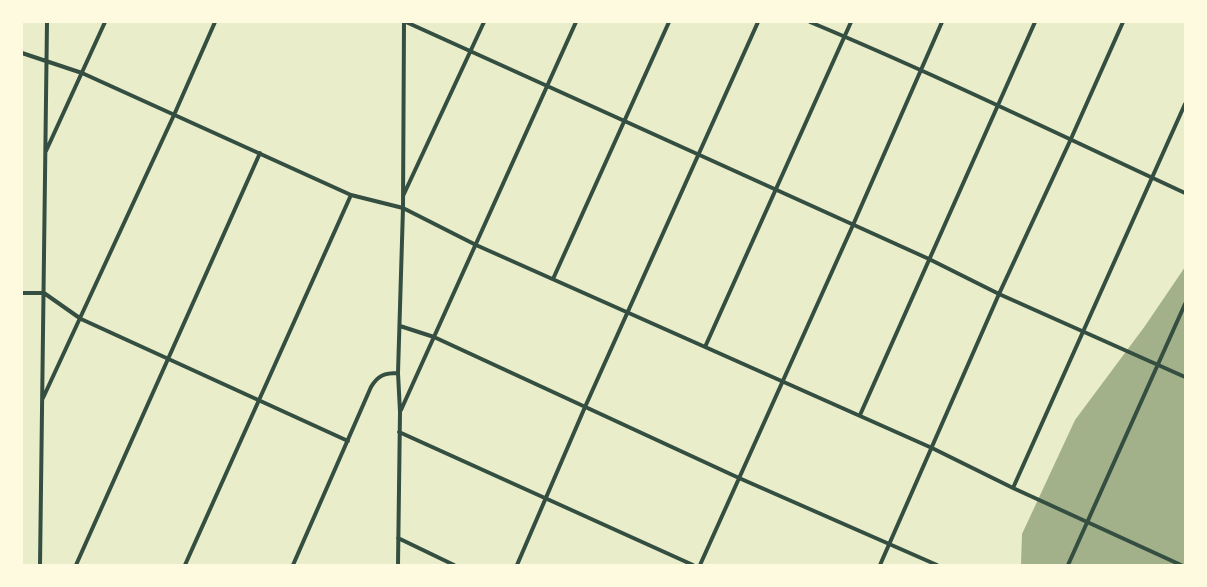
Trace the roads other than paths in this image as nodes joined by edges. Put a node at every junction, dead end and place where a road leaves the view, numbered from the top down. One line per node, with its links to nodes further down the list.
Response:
1 (47, 22): 17 (street)
2 (105, 22): 19 (street)
3 (215, 22): 23 (street)
4 (405, 22): 15 (street); 33 (street)
5 (484, 22): 15 (street)
6 (576, 22): 20 (street)
7 (669, 22): 24 (street)
8 (758, 22): 28 (street)
9 (810, 22): 14 (street)
10 (852, 22): 14 (street)
11 (942, 22): 18 (street)
12 (1036, 22): 22 (street)
13 (1123, 22): 25 (street)
14 (845, 37): 18 (street); 30 (street)
15 (471, 51): 20 (street); 33 (street)
16 (22, 53): 17 (street)
17 (46, 61): 19 (street); 26 (street)
18 (920, 70): 22 (street); 35 (street)
19 (82, 73): 23 (street); 26 (street)
20 (547, 87): 24 (street); 36 (street)
21 (1185, 104): 29 (street)
22 (999, 105): 25 (street); 37 (street)
23 (174, 115): 27 (street); 44 (street)
24 (624, 122): 28 (street); 38 (street)
25 (1070, 141): 29 (street); 41 (street)
26 (45, 153): 40 (street)
27 (260, 153): 32 (street); 49 (street)
28 (699, 155): 30 (street); 43 (street)
29 (1152, 177): 31 (street); 46 (street)
30 (776, 190): 35 (street); 48 (street)
31 (1185, 193)
32 (351, 195): 34 (street); 55 (street)
33 (403, 197): 34 (street)
34 (403, 208): 36 (street); 45 (street)
35 (853, 225): 37 (street); 53 (street)
36 (476, 245): 38 (street); 47 (street)
37 (929, 259): 41 (street); 58 (street)
38 (553, 279): 43 (street)
39 (22, 293): 40 (street)
40 (44, 293): 44 (street); 54 (street)
41 (999, 294): 46 (street); 61 (street)
42 (1185, 304): 50 (street)
43 (628, 312): 48 (street); 56 (street)
44 (81, 319): 49 (street); 54 (street)
45 (400, 326): 47 (street); 51 (street)
46 (1083, 332): 50 (street); 63 (street)
47 (434, 337): 56 (street); 57 (street)
48 (705, 347): 53 (street)
49 (169, 359): 55 (street); 69 (street)
50 (1156, 365): 52 (street); 65 (street)
51 (398, 373): 57 (street); 60 (street)
52 (1185, 377)
53 (782, 382): 58 (street); 62 (street)
54 (42, 400): 68 (street)
55 (258, 400): 60 (street); 70 (street)
56 (585, 407): 62 (street); 64 (street)
57 (400, 412): 59 (street)
58 (860, 415): 61 (street)
59 (400, 432): 64 (street); 66 (street)
60 (348, 441): 71 (street)
61 (932, 448): 63 (street); 67 (street)
62 (739, 478): 67 (street); 76 (street)
63 (1013, 488): 65 (street)
64 (545, 499): 74 (street); 75 (street)
65 (1087, 521): 79 (street); 80 (street)
66 (398, 538): 72 (street); 73 (street)
67 (890, 544): 77 (street); 78 (street)
68 (40, 565)
69 (76, 565)
70 (185, 565)
71 (293, 565)
72 (398, 565)
73 (454, 565)
74 (517, 565)
75 (693, 565)
76 (700, 565)
77 (880, 565)
78 (937, 565)
79 (1068, 565)
80 (1182, 565)

